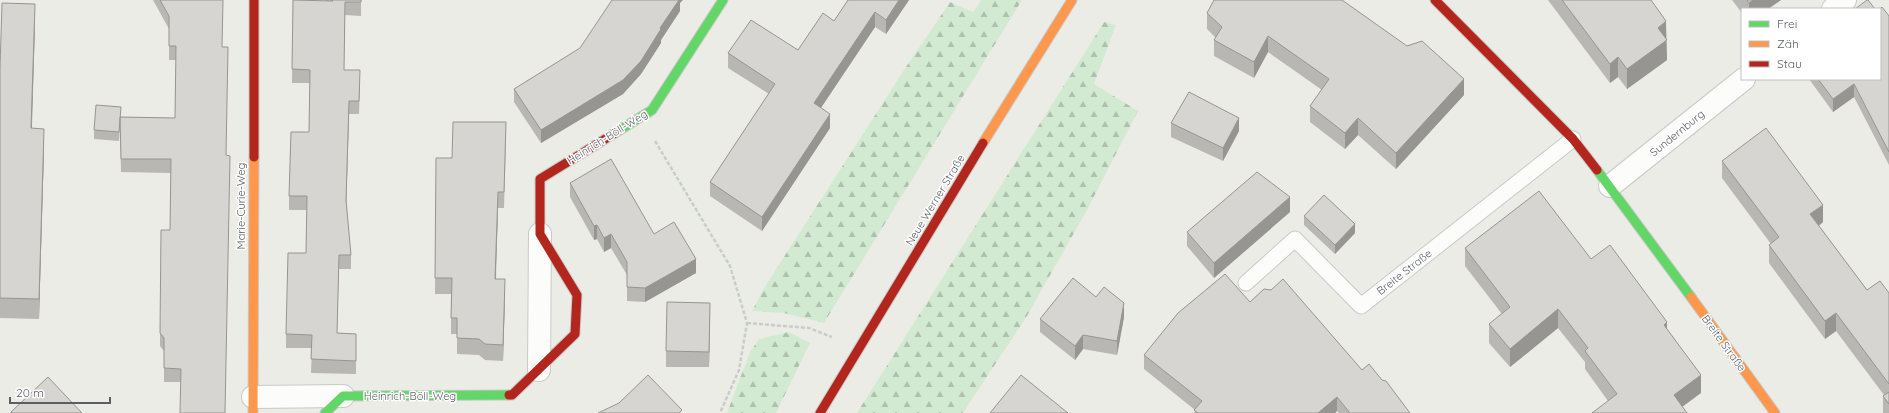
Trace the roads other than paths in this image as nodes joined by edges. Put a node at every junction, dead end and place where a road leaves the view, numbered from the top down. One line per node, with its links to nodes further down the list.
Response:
1 (254, 0): 14 (street, Marie-Curie-Weg)
2 (1072, 0): 16 (street, Neue Werner Straße)
3 (1435, 0): 8 (street, Breite Straße)
4 (1845, 0): 6 (street)
5 (720, 1): 10 (street, Heinrich-Böll-Weg)
6 (1834, 8)
7 (1743, 80): 9 (street, Sundernburg)
8 (1573, 140): 9 (street, Breite Straße); 11 (lane, Breite Straße)
9 (1610, 186): 17 (street, Breite Straße)
10 (540, 234): 12 (street, Heinrich-Böll-Weg); 12 (street, Heinrich-Böll-Weg)
11 (1246, 283)
12 (539, 370): 13 (street, Heinrich-Böll-Weg)
13 (343, 396): 14 (street, Heinrich-Böll-Weg); 15 (street)
14 (253, 405)
15 (325, 413)
16 (820, 413)
17 (1775, 413)

